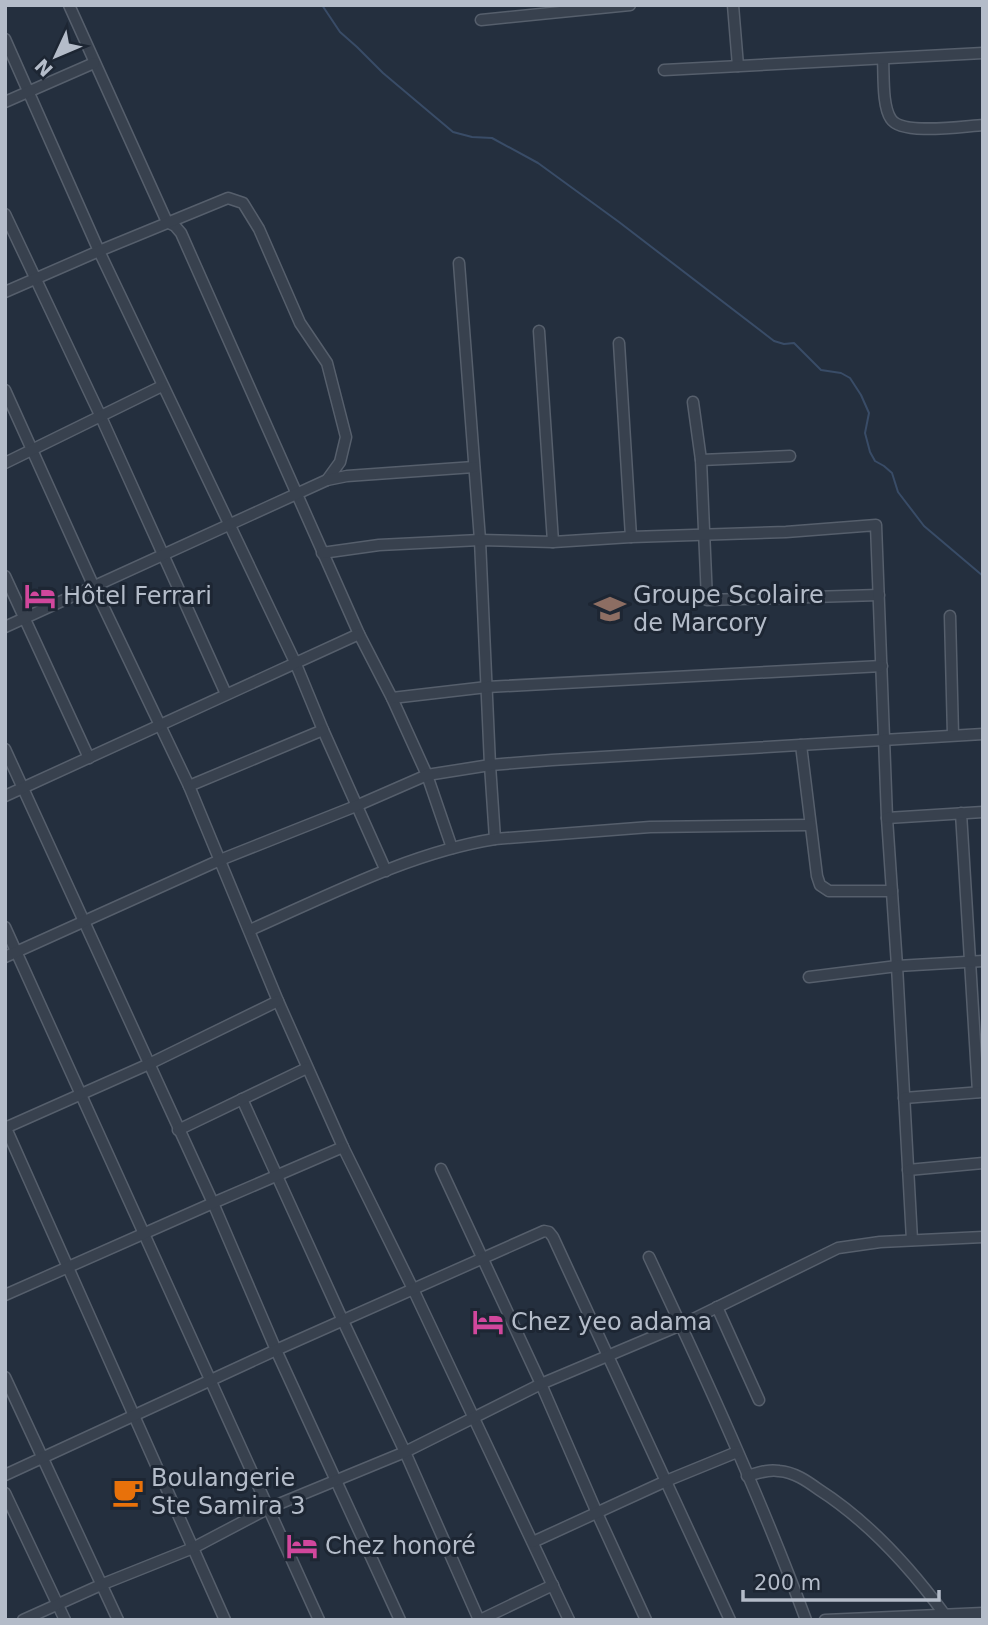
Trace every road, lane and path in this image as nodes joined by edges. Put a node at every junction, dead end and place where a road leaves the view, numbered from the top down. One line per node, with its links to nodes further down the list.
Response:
1 (69, 5): 9 (street)
2 (630, 5): 4 (street)
3 (733, 5): 10 (street)
4 (604, 7): 5 (street)
5 (481, 20)
6 (5, 39): 12 (street)
7 (983, 52): 8 (street)
8 (883, 59): 10 (street); 14 (street)
9 (94, 63): 12 (street); 16 (street)
10 (738, 66): 11 (street)
11 (664, 70)
12 (28, 92): 13 (street); 17 (street)
13 (5, 102)
14 (983, 125)
15 (5, 214): 19 (street)
16 (167, 222): 17 (street); 32 (street); 33 (street)
17 (99, 251): 19 (street); 23 (street)
18 (459, 262): 31 (street)
19 (37, 278): 20 (street); 26 (street)
20 (5, 292)
21 (539, 331): 38 (street)
22 (619, 343): 36 (street)
23 (162, 386): 26 (street); 34 (street)
24 (5, 390): 27 (street)
25 (693, 402): 29 (street)
26 (102, 417): 27 (street); 40 (street)
27 (32, 450): 30 (street); 42 (street)
28 (790, 456): 29 (street)
29 (701, 460): 35 (street)
30 (5, 463)
31 (474, 467): 32 (street); 37 (street)
32 (327, 480): 33 (street)
33 (297, 494): 34 (street); 39 (street)
34 (230, 524): 40 (street); 48 (street)
35 (703, 535): 36 (street); 43 (street); 43 (street)
36 (631, 537): 38 (street)
37 (480, 540): 38 (street); 39 (street); 50 (street)
38 (553, 542)
39 (322, 553): 47 (street)
40 (163, 555): 42 (street); 51 (street)
41 (5, 576): 45 (street)
42 (94, 587): 45 (street); 53 (street)
43 (879, 595): 49 (street)
44 (950, 616): 56 (street)
45 (24, 619): 46 (street); 60 (street)
46 (5, 627)
47 (359, 634): 48 (street); 52 (street)
48 (295, 662): 51 (street); 54 (street)
49 (882, 666): 50 (street); 57 (street)
50 (487, 687): 52 (street); 61 (street)
51 (226, 694): 53 (street)
52 (392, 698): 62 (street)
53 (159, 725): 60 (street); 63 (street)
54 (323, 730): 63 (street); 66 (street)
55 (983, 734): 56 (street)
56 (953, 735): 57 (street)
57 (883, 739): 58 (street); 69 (street)
58 (801, 745): 61 (street); 70 (street)
59 (5, 749): 64 (street)
60 (89, 758): 64 (street)
61 (489, 765): 62 (street); 71 (street)
62 (427, 775): 66 (street); 72 (street)
63 (189, 786): 73 (street)
64 (23, 788): 65 (street); 76 (street)
65 (5, 796)
66 (356, 806): 73 (street); 74 (street)
67 (983, 812): 68 (street)
68 (961, 813): 69 (street); 81 (street)
69 (887, 818): 75 (street)
70 (810, 825): 71 (street); 75 (street)
71 (495, 839): 72 (street)
72 (452, 848): 74 (street)
73 (220, 860): 76 (street); 78 (street)
74 (386, 871): 78 (street)
75 (891, 891): 83 (street)
76 (84, 922): 79 (street); 86 (street)
77 (5, 927): 79 (street)
78 (250, 930): 85 (street)
79 (17, 952): 80 (street); 89 (street)
80 (5, 957)
81 (970, 961): 82 (street); 83 (street); 88 (street)
82 (983, 961)
83 (897, 966): 84 (street); 90 (street)
84 (808, 977)
85 (278, 1001): 86 (street); 87 (street)
86 (149, 1064): 89 (street); 93 (street)
87 (307, 1068): 91 (street); 94 (street)
88 (981, 1092): 90 (street)
89 (80, 1094): 92 (street); 100 (street)
90 (904, 1098): 97 (street)
91 (242, 1099): 93 (street); 98 (street)
92 (5, 1127): 105 (street)
93 (178, 1130): 99 (street)
94 (343, 1147): 98 (street); 106 (street)
95 (983, 1163): 97 (street)
96 (441, 1169): 104 (street)
97 (908, 1170): 102 (street)
98 (277, 1175): 99 (street); 109 (street)
99 (213, 1203): 100 (street); 111 (street)
100 (144, 1234): 105 (street); 114 (street)
101 (983, 1237): 102 (street)
102 (912, 1240): 108 (street)
103 (649, 1257): 110 (street)
104 (482, 1259): 106 (street); 112 (street); 115 (street)
105 (67, 1267): 107 (street); 117 (street)
106 (413, 1289): 109 (street); 118 (street)
107 (5, 1295)
108 (717, 1307): 110 (street); 116 (street)
109 (343, 1321): 111 (street); 119 (street)
110 (681, 1325): 112 (street); 120 (street)
111 (276, 1350): 114 (street); 124 (street)
112 (608, 1355): 115 (street); 125 (street)
113 (5, 1377): 121 (street)
114 (211, 1380): 117 (street); 127 (street)
115 (541, 1384): 118 (street); 128 (street)
116 (759, 1400)
117 (133, 1415): 121 (street); 130 (street)
118 (475, 1418): 119 (street); 129 (street)
119 (405, 1452): 124 (street); 143 (street)
120 (737, 1452): 123 (street); 125 (street)
121 (41, 1457): 122 (street); 131 (street)
122 (5, 1475)
123 (747, 1476): 135 (street); 147 (street)
124 (335, 1480): 127 (street); 142 (street)
125 (666, 1481): 128 (street); 146 (street)
126 (5, 1493): 133 (street)
127 (269, 1508): 130 (street); 141 (street)
128 (597, 1513): 129 (street); 145 (street)
129 (533, 1542): 132 (street)
130 (193, 1548): 131 (street); 140 (street)
131 (103, 1584): 133 (street); 139 (street)
132 (553, 1585): 143 (street); 144 (street)
133 (58, 1604): 137 (street); 138 (street)
134 (983, 1612): 135 (street)
135 (945, 1615): 136 (street)
136 (849, 1619): 148 (street)
137 (23, 1620)
138 (65, 1620)
139 (118, 1620)
140 (225, 1620)
141 (319, 1620)
142 (400, 1620)
143 (479, 1620)
144 (569, 1620)
145 (646, 1620)
146 (730, 1620)
147 (806, 1620)
148 (825, 1620)

